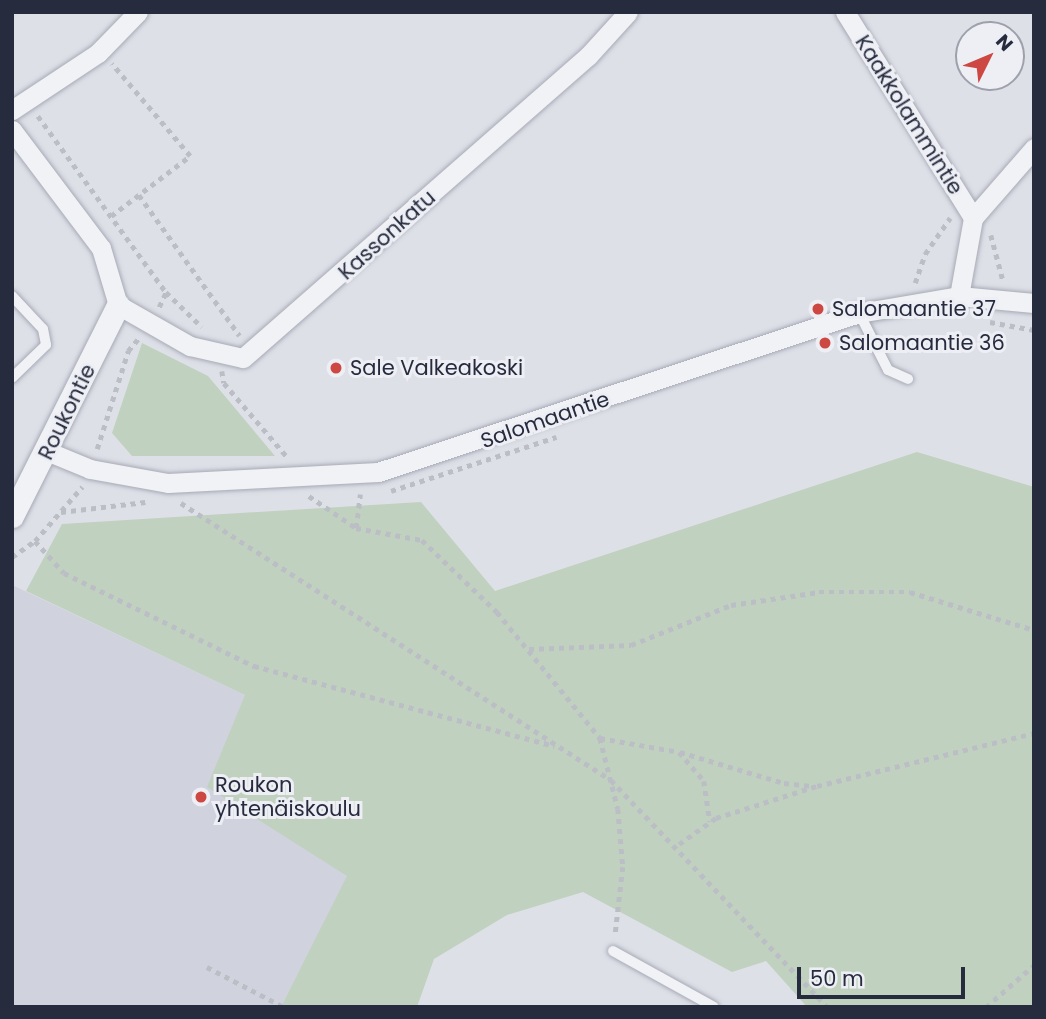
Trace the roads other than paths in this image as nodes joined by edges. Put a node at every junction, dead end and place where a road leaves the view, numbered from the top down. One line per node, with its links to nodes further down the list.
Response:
1 (138, 12): 4 (street)
2 (628, 12): 11 (street, Kassonkatu)
3 (845, 12): 7 (street, Kaakkolammintie)
4 (19, 105)
5 (12, 130): 11 (street)
6 (1034, 148): 7 (street)
7 (972, 220): 9 (street)
8 (12, 296): 13 (lane)
9 (960, 296): 10 (street, Salomaantie); 12 (street, Salomaantie)
10 (1034, 303)
11 (118, 305): 15 (street, Roukontie)
12 (859, 313): 14 (lane); 15 (street, Salomaantie)
13 (12, 378)
14 (908, 379)
15 (49, 452): 16 (street, Roukontie)
16 (12, 516)
17 (613, 951): 18 (lane)
18 (714, 1007)

